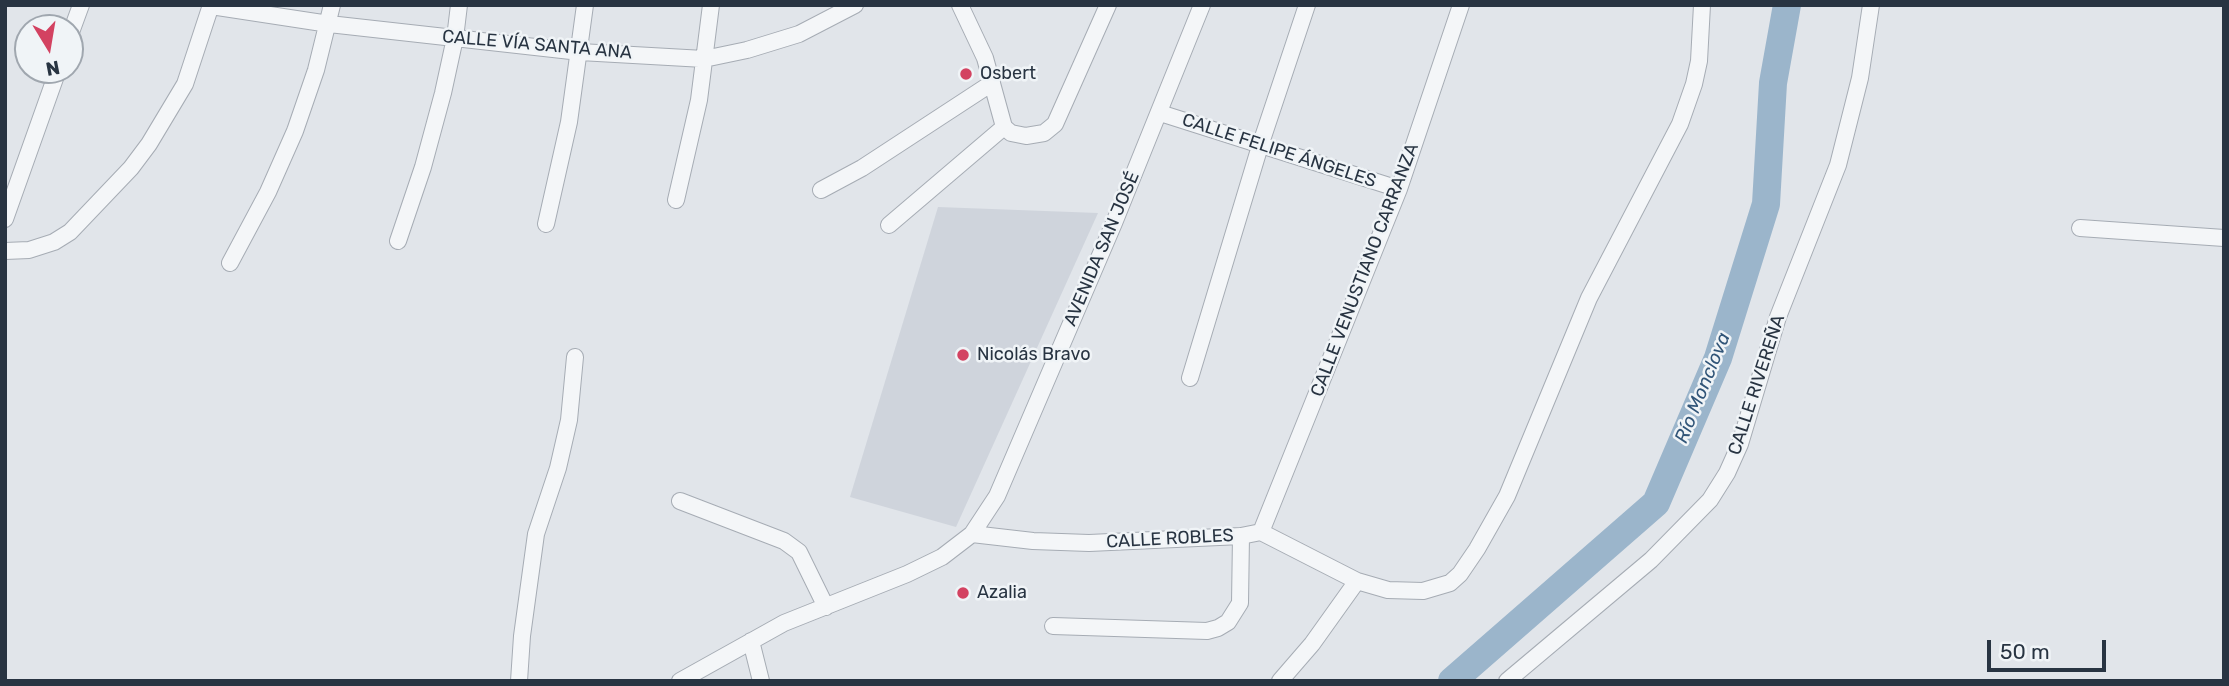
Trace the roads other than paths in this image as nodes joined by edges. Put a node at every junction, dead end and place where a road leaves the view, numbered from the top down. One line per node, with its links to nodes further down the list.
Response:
1 (332, 5): 14 (street)
2 (459, 5): 15 (street)
3 (585, 5): 16 (street)
4 (711, 5): 17 (street)
5 (855, 5): 17 (street, CALLE VÍA SANTA ANA)
6 (960, 5): 18 (street)
7 (1108, 5): 21 (street)
8 (1202, 5): 20 (street, AVENIDA SAN JOSÉ)
9 (1307, 5): 22 (street)
10 (1461, 5): 23 (street, CALLE VENUSTIANO CARRANZA)
11 (1702, 5): 40 (street)
12 (1871, 5): 48 (street, CALLE RIVEREÑA)
13 (211, 6): 14 (street, CALLE VÍA SANTA ANA); 32 (street)
14 (329, 24): 15 (street, CALLE VÍA SANTA ANA); 33 (street)
15 (455, 38): 16 (street, CALLE VÍA SANTA ANA); 31 (street)
16 (580, 52): 17 (street, CALLE VÍA SANTA ANA); 27 (street)
17 (704, 59): 25 (street)
18 (992, 83): 21 (street); 24 (street)
19 (53, 84): 26 (street)
20 (1160, 113): 22 (street, CALLE FELIPE ÁNGELES); 38 (street, AVENIDA SAN JOSÉ)
21 (1004, 127): 28 (street)
22 (1260, 146): 23 (street, CALLE FELIPE ÁNGELES); 35 (street)
23 (1399, 189): 37 (street, CALLE VENUSTIANO CARRANZA)
24 (821, 190)
25 (676, 200)
26 (5, 219)
27 (546, 224)
28 (889, 225)
29 (2080, 228): 30 (street)
30 (2224, 238)
31 (398, 242)
32 (5, 251)
33 (230, 263)
34 (575, 357): 44 (street)
35 (1190, 378)
36 (680, 501): 41 (street)
37 (1261, 532): 39 (street, CALLE ROBLES); 40 (street)
38 (972, 534): 39 (street, CALLE ROBLES); 41 (street, AVENIDA SAN JOSÉ)
39 (1241, 536): 42 (street)
40 (1357, 581): 47 (street)
41 (826, 607): 43 (street, AVENIDA SAN JOSÉ)
42 (1053, 626)
43 (751, 640): 45 (street, AVENIDA SAN JOSÉ); 46 (street)
44 (519, 681)
45 (680, 681)
46 (761, 681)
47 (1279, 681)
48 (1507, 681)

